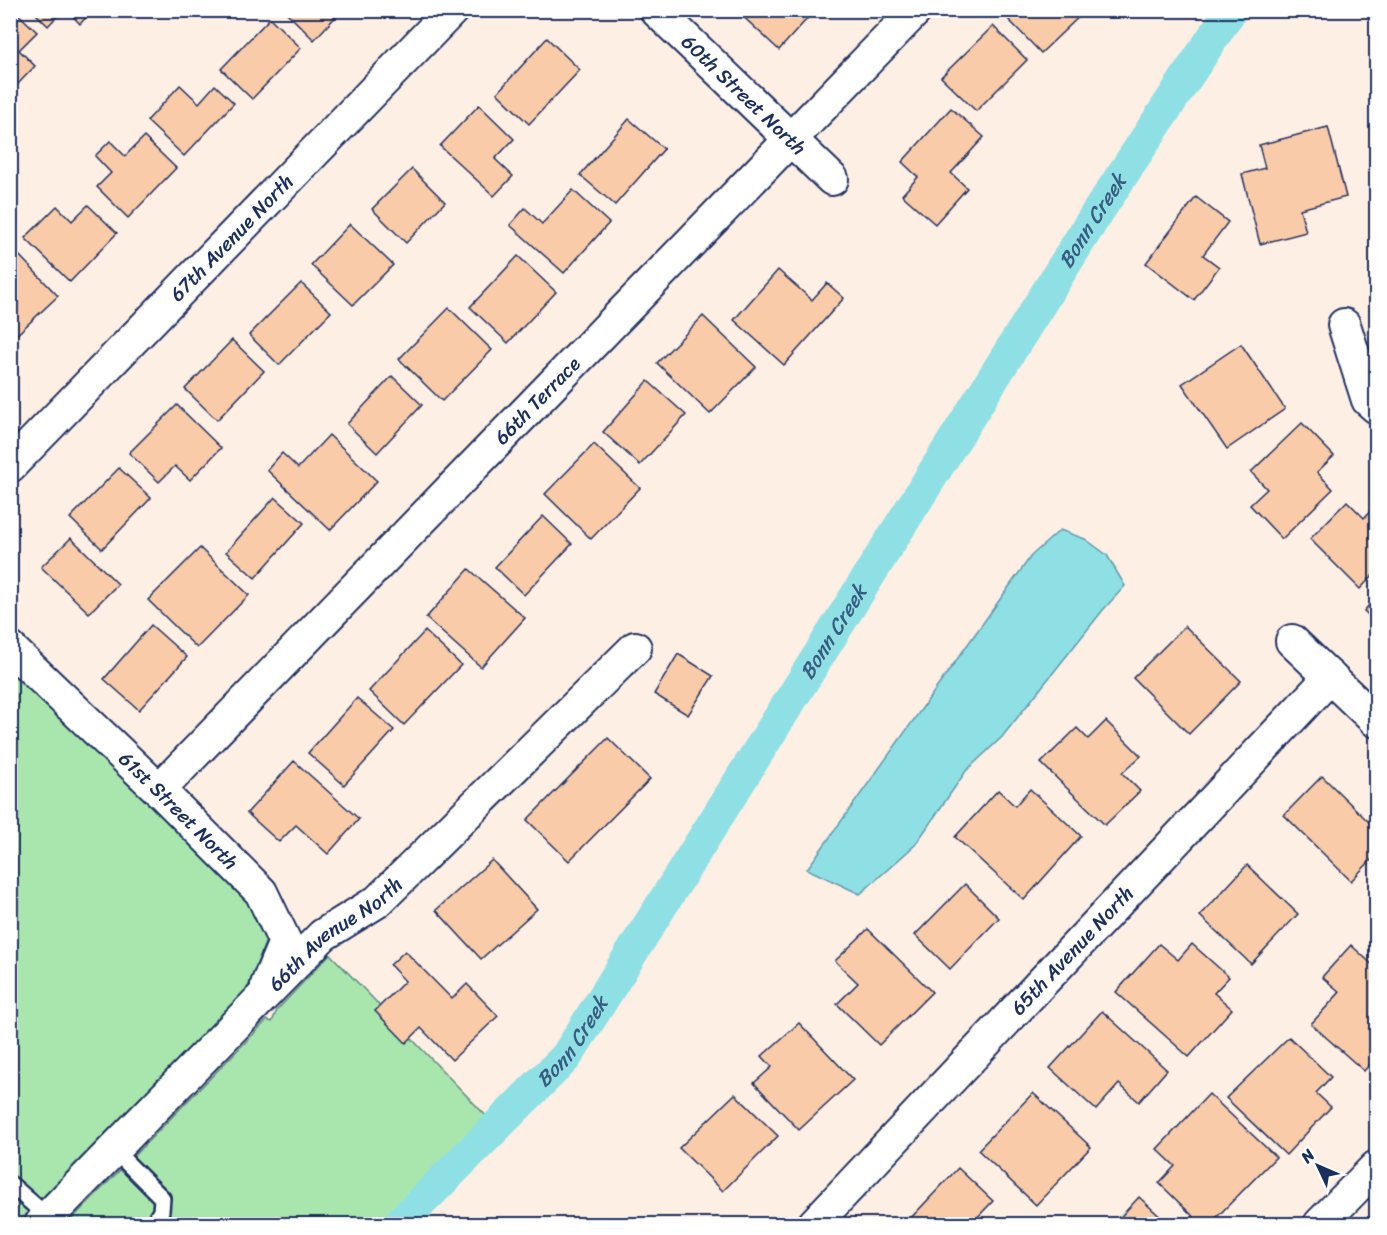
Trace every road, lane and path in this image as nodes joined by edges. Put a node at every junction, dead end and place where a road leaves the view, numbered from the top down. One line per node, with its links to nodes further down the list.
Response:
1 (452, 10): 8 (street, 67th Avenue North)
2 (656, 10): 4 (street, 60th Street North)
3 (916, 10): 4 (street, 66th Terrace)
4 (791, 140): 5 (street, 60th Street North); 14 (street, 66th Terrace)
5 (832, 179)
6 (1344, 325): 7 (street)
7 (1377, 407)
8 (10, 466)
9 (1292, 641): 12 (street)
10 (10, 648): 14 (street, 61st Street North)
11 (634, 648): 15 (street, 66th Avenue North)
12 (1330, 677): 13 (street); 21 (street, 65th Avenue North)
13 (1377, 722)
14 (159, 790): 15 (street, 61st Street North)
15 (262, 999): 16 (street, 66th Avenue North)
16 (114, 1150): 19 (street, 66th Avenue North); 20 (lane)
17 (1377, 1167): 22 (street)
18 (10, 1184): 19 (lane)
19 (45, 1221)
20 (153, 1224)
21 (814, 1224)
22 (1320, 1224)

